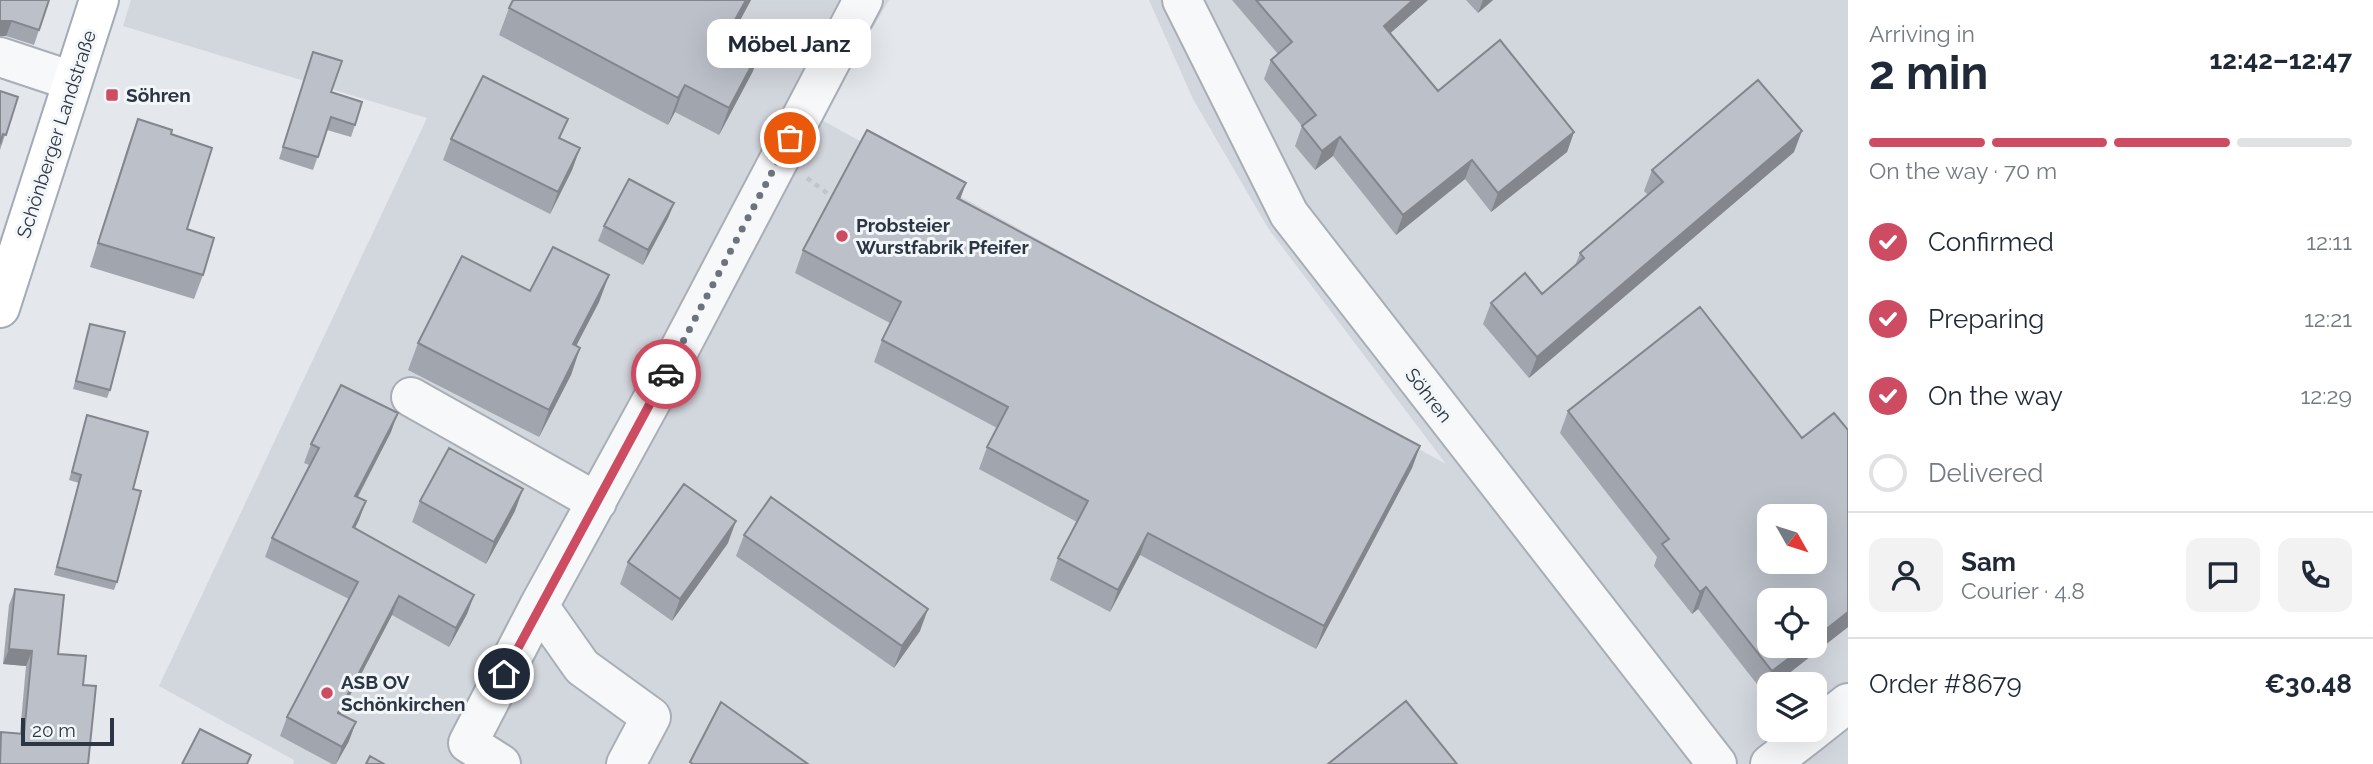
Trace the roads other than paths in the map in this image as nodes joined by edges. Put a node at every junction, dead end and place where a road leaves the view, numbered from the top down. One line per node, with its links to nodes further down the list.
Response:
1 (99, 0): 5 (main road, Schönberger Landstraße)
2 (863, 0): 8 (street)
3 (1182, 0): 16 (street, Söhren)
4 (0, 57): 5 (street)
5 (72, 81): 6 (main road, Schönberger Landstraße)
6 (0, 308)
7 (411, 397): 8 (street)
8 (597, 502): 9 (street)
9 (539, 606): 13 (street); 15 (street)
10 (1848, 703): 11 (street)
11 (1827, 719)
12 (1798, 742): 17 (street)
13 (462, 754): 14 (street)
14 (500, 764)
15 (626, 764)
16 (1717, 764)
17 (1770, 764)

